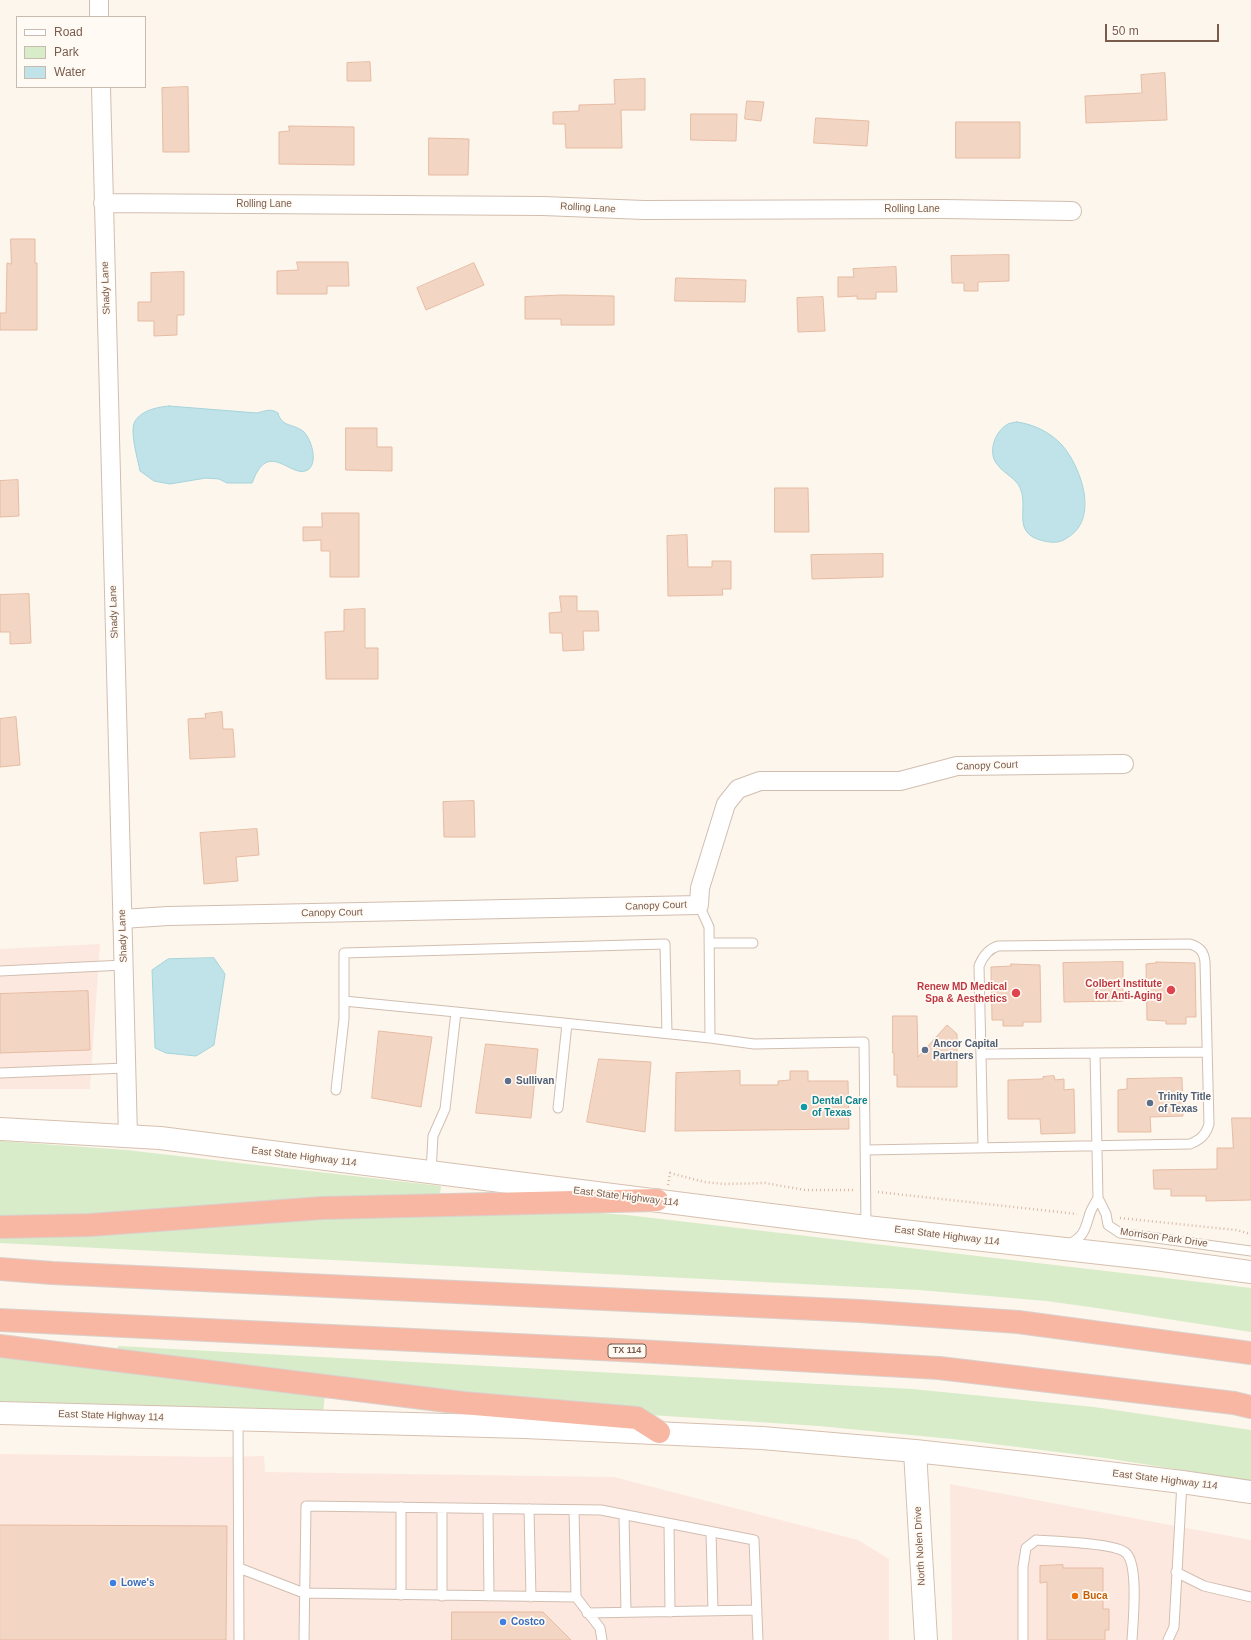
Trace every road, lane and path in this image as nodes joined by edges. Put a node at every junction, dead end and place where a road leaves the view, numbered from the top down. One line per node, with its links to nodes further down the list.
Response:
1 (99, 0): 2 (street)
2 (99, 16)
3 (101, 88): 4 (street, Shady Lane)
4 (104, 203): 5 (street, Rolling Lane); 8 (street, Shady Lane)
5 (1072, 211)
6 (1124, 764): 7 (street, Canopy Court)
7 (699, 905): 8 (street, Canopy Court); 9 (lane)
8 (122, 919): 11 (street, Shady Lane)
9 (710, 943): 10 (lane); 17 (lane)
10 (753, 943)
11 (124, 965): 12 (lane); 21 (street, Shady Lane)
12 (0, 971)
13 (344, 1001): 14 (lane); 16 (lane); 23 (lane)
14 (456, 1012): 15 (lane); 30 (lane)
15 (567, 1024): 16 (lane); 24 (lane)
16 (667, 1033): 17 (lane)
17 (710, 1038): 29 (lane)
18 (1207, 1052): 19 (lane); 20 (lane); 27 (lane)
19 (1095, 1053): 20 (lane); 27 (lane, Morrison Park Drive)
20 (982, 1054): 28 (lane)
21 (126, 1068): 22 (lane); 26 (street, Shady Lane)
22 (0, 1073)
23 (336, 1090)
24 (558, 1108)
25 (0, 1129): 26 (main road, East State Highway 114)
26 (128, 1136): 30 (main road, East State Highway 114)
27 (1097, 1146): 28 (lane); 32 (lane, Morrison Park Drive)
28 (983, 1147): 29 (lane)
29 (866, 1150): 31 (lane)
30 (431, 1173): 33 (main road, East State Highway 114)
31 (866, 1191): 33 (path); 34 (path); 37 (lane)
32 (1098, 1198): 34 (lane, Morrison Park Drive); 35 (lane, Morrison Park Drive)
33 (662, 1201): 36 (highway); 37 (main road, East State Highway 114)
34 (1090, 1216): 39 (lane, Morrison Park Drive)
35 (1107, 1217): 38 (path); 40 (lane, Morrison Park Drive)
36 (0, 1227)
37 (866, 1227): 39 (main road, East State Highway 114)
38 (1251, 1234)
39 (1056, 1249): 42 (main road, East State Highway 114)
40 (1251, 1251)
41 (0, 1269): 45 (highway)
42 (1251, 1272)
43 (0, 1320): 46 (highway, TX 114)
44 (0, 1346): 49 (highway)
45 (1251, 1353)
46 (1251, 1406)
47 (0, 1413): 48 (main road, East State Highway 114)
48 (238, 1419): 49 (main road, East State Highway 114); 61 (lane)
49 (659, 1432): 50 (main road, East State Highway 114)
50 (915, 1451): 51 (main road, East State Highway 114); 79 (main road, North Nolen Drive)
51 (1182, 1482): 52 (main road, East State Highway 114); 62 (lane)
52 (1251, 1492)
53 (400, 1507): 54 (lane); 63 (lane); 64 (lane)
54 (442, 1508): 55 (lane); 65 (lane)
55 (488, 1509): 56 (lane); 66 (lane)
56 (529, 1509): 57 (lane); 67 (lane)
57 (574, 1510): 58 (lane); 68 (lane)
58 (624, 1515): 59 (lane); 72 (lane)
59 (669, 1524): 60 (lane); 73 (lane)
60 (711, 1532): 70 (lane); 71 (lane)
61 (239, 1568): 63 (lane); 75 (lane)
62 (1176, 1572): 69 (lane); 82 (lane)
63 (304, 1593): 64 (lane); 76 (lane)
64 (401, 1595): 65 (lane)
65 (442, 1596): 66 (lane)
66 (489, 1596): 67 (lane)
67 (531, 1597): 68 (lane)
68 (576, 1597): 74 (lane)
69 (1251, 1597)
70 (757, 1610): 71 (lane); 78 (lane)
71 (713, 1611): 73 (lane)
72 (626, 1612): 73 (lane); 74 (lane)
73 (670, 1612)
74 (587, 1613): 77 (lane)
75 (239, 1640)
76 (304, 1640)
77 (602, 1640)
78 (758, 1640)
79 (926, 1640)
80 (1023, 1640): 81 (lane)
81 (1132, 1640)
82 (1168, 1640)

